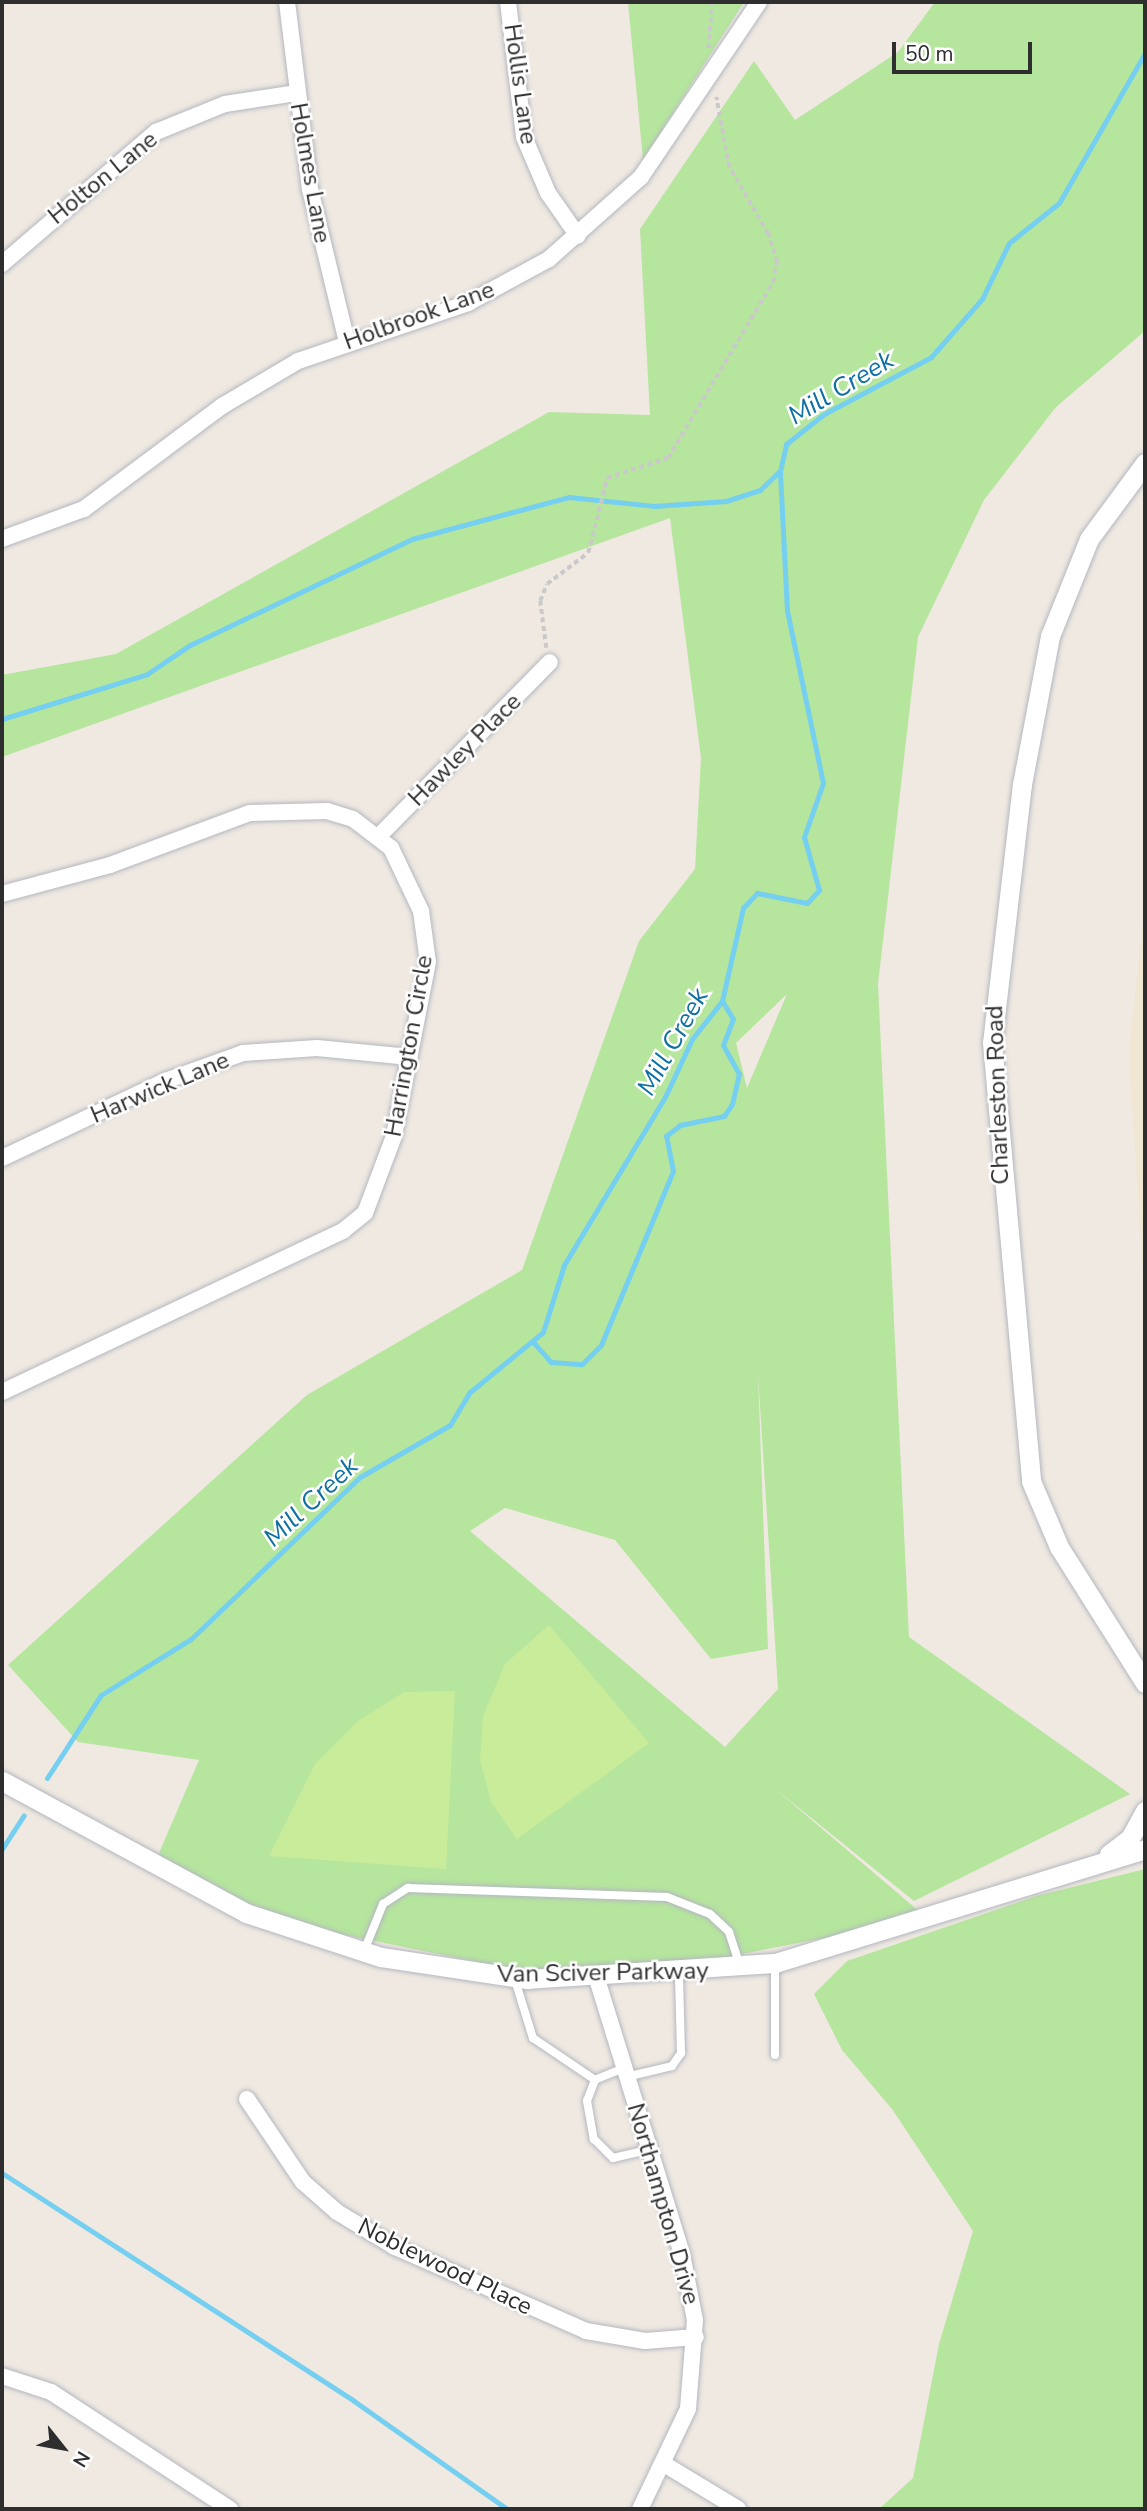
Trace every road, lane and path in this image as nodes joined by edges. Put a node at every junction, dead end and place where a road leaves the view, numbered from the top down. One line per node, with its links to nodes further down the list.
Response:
1 (287, 2): 6 (street, Holmes Lane)
2 (508, 2): 7 (street, Hollis Lane)
3 (712, 2): 5 (path)
4 (758, 2): 5 (street, Holbrook Lane)
5 (712, 72): 7 (street, Holbrook Lane); 12 (path)
6 (297, 93): 8 (street, Holton Lane); 9 (street, Holmes Lane)
7 (578, 236): 9 (street, Holbrook Lane)
8 (2, 264)
9 (347, 342): 11 (street, Holbrook Lane)
10 (1145, 463): 18 (street, Charleston Road)
11 (2, 539)
12 (550, 662): 13 (street, Hawley Place)
13 (379, 836): 14 (street, Harrington Circle); 15 (street, Harrington Circle)
14 (2, 894)
15 (410, 1057): 16 (street, Harwick Lane); 17 (street, Harrington Circle)
16 (2, 1158)
17 (2, 1392)
18 (1145, 1682)
19 (2, 1781): 23 (street, Van Sciver Parkway)
20 (1145, 1811): 22 (street)
21 (1145, 1849): 22 (street, Van Sciver Parkway)
22 (1103, 1859): 24 (street, Van Sciver Parkway)
23 (363, 1952): 25 (lane); 28 (street, Van Sciver Parkway)
24 (775, 1963): 25 (street, Van Sciver Parkway); 29 (lane)
25 (740, 1969): 26 (street, Van Sciver Parkway)
26 (679, 1974): 27 (street, Van Sciver Parkway); 30 (lane)
27 (596, 1976): 28 (street, Van Sciver Parkway); 30 (street, Northampton Drive)
28 (514, 1978): 31 (lane)
29 (775, 2055)
30 (625, 2073): 31 (lane); 33 (street, Northampton Drive)
31 (595, 2080): 33 (lane)
32 (247, 2099): 34 (street, Noblewood Place)
33 (648, 2150): 34 (street, Northampton Drive)
34 (696, 2337): 36 (street, Northampton Drive)
35 (2, 2376): 37 (street)
36 (664, 2464): 38 (street, Northampton Drive); 39 (street)
37 (230, 2509)
38 (640, 2509)
39 (738, 2509)

